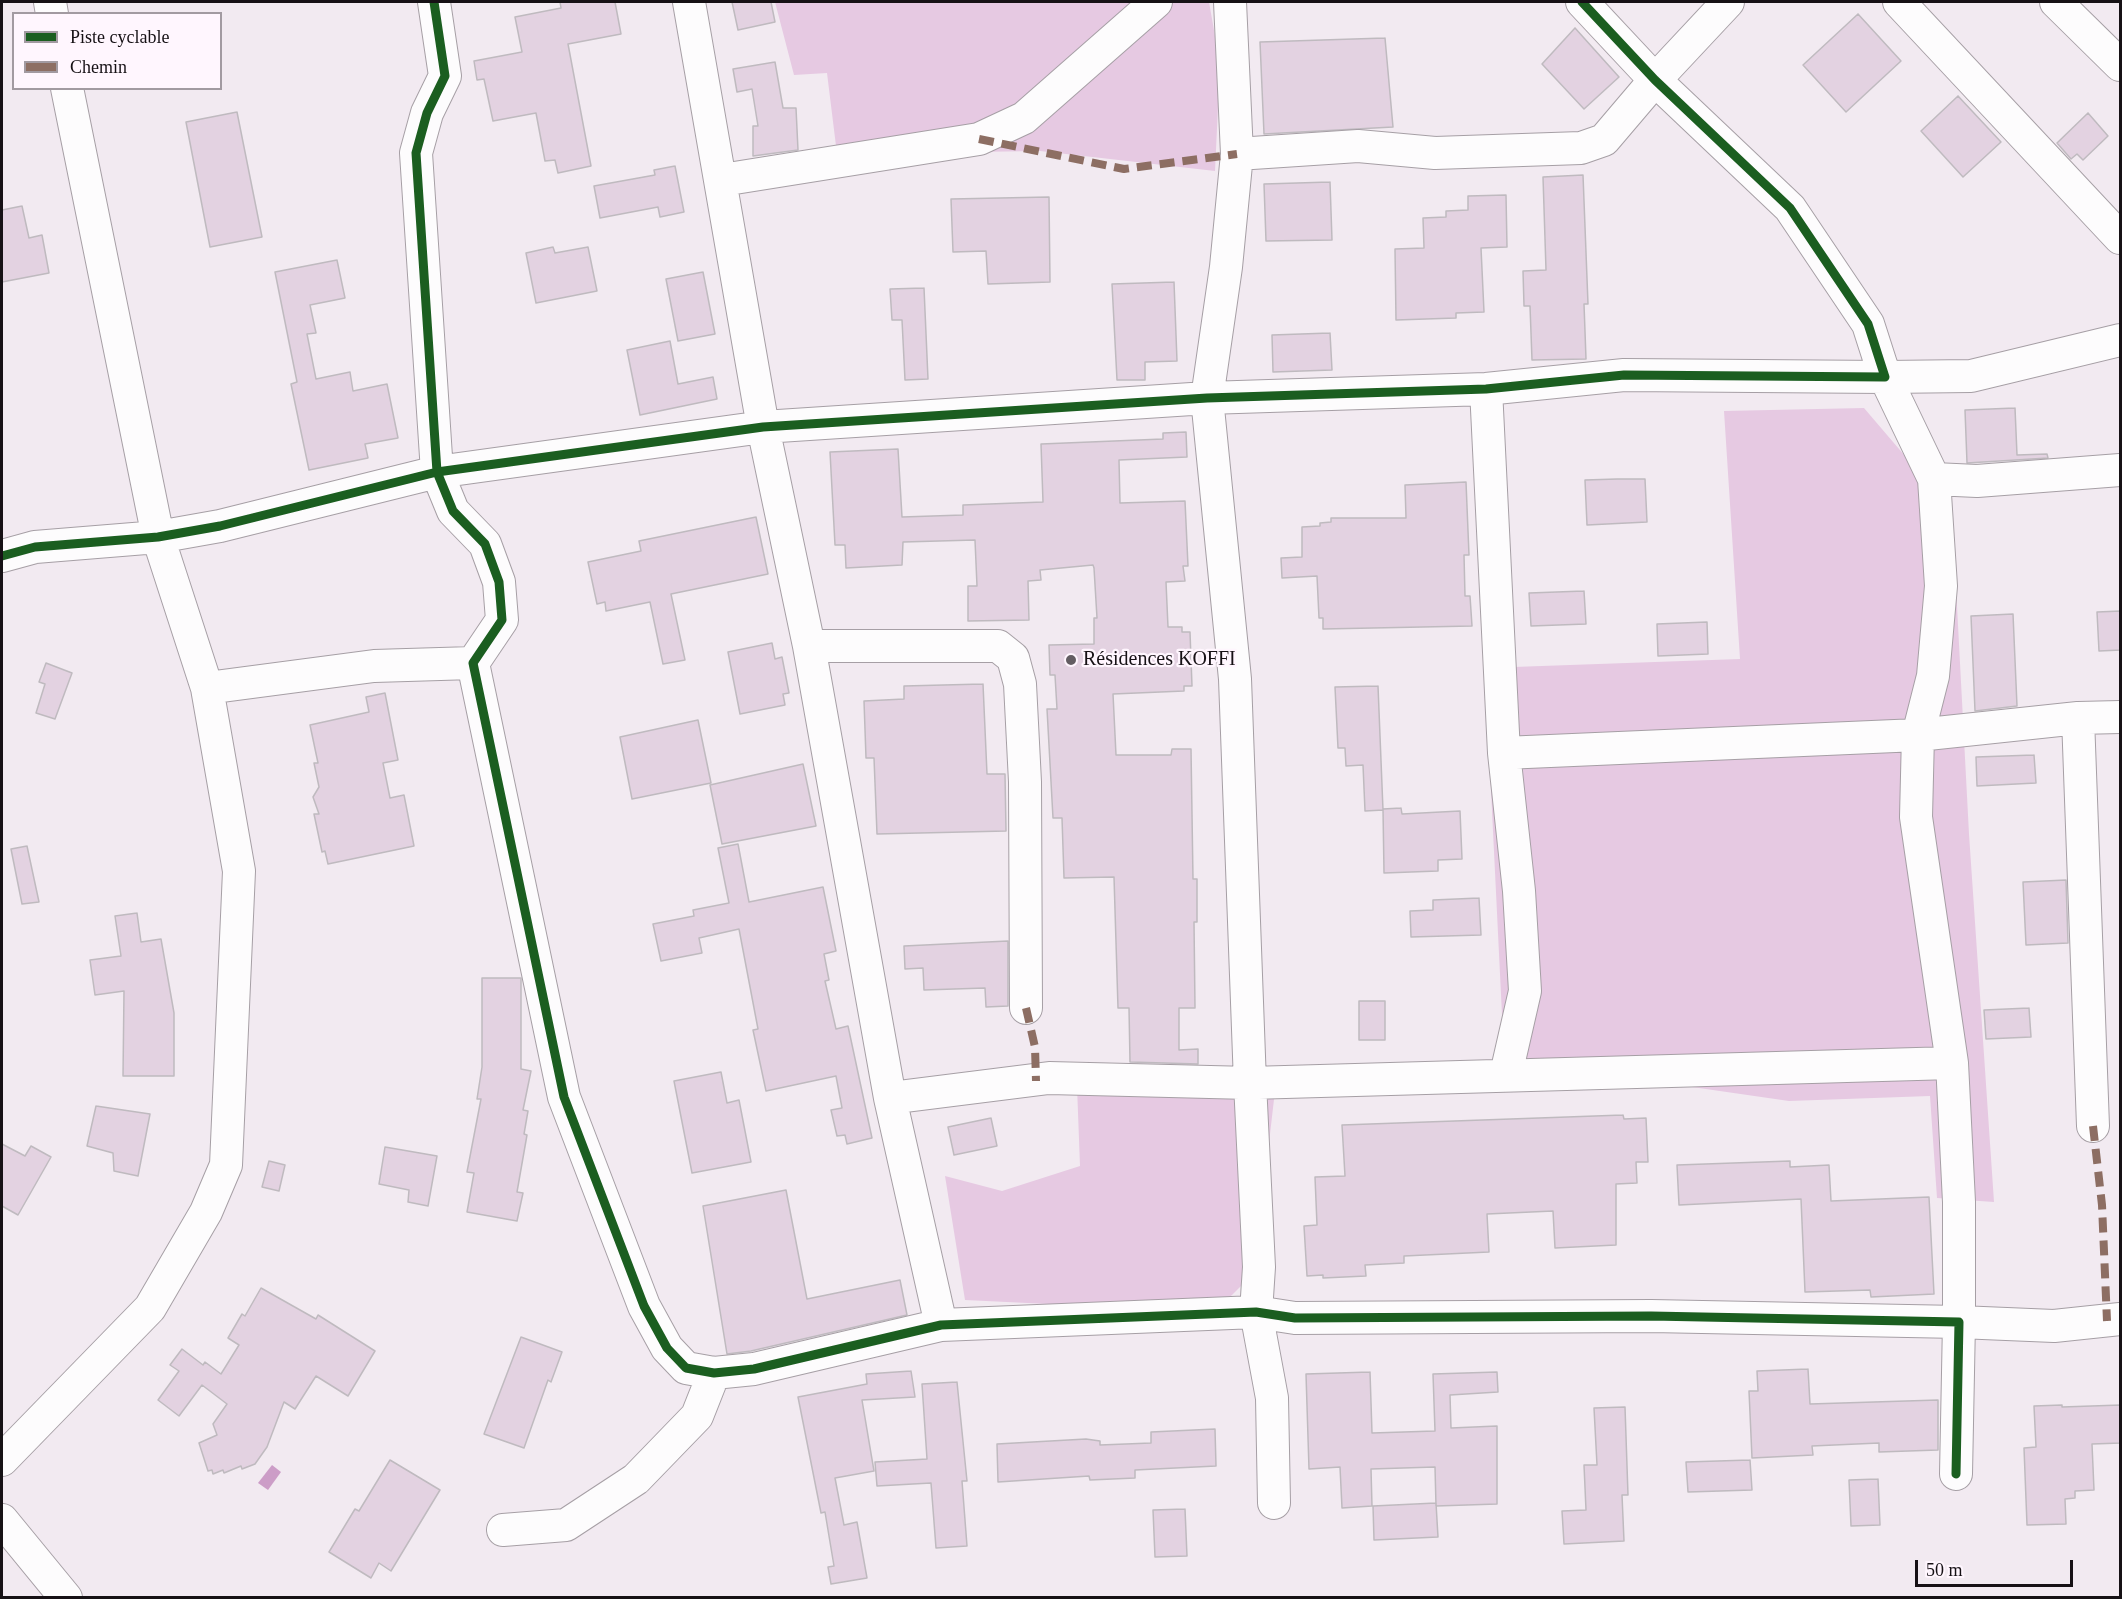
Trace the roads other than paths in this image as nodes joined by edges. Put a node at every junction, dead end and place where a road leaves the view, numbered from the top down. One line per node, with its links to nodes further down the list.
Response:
1 (434, 2): 21 (street)
2 (689, 2): 13 (street)
3 (1156, 2): 13 (street)
4 (1230, 2): 12 (street)
5 (1582, 2): 10 (street)
6 (1728, 2): 10 (street)
7 (1899, 2): 14 (street)
8 (2056, 2): 9 (street)
9 (2121, 65)
10 (1655, 80): 12 (street); 16 (street)
11 (68, 90): 23 (street)
12 (1237, 154): 18 (street)
13 (722, 180): 19 (street)
14 (2121, 238)
15 (2121, 340): 16 (street)
16 (1885, 377): 17 (street); 22 (street)
17 (1486, 389): 18 (street); 31 (street)
18 (1207, 398): 19 (street); 35 (street)
19 (763, 427): 21 (street); 25 (street)
20 (2121, 470): 22 (street)
21 (436, 472): 23 (street); 26 (street)
22 (1934, 479): 30 (street)
23 (158, 537): 24 (street); 27 (street)
24 (2, 556)
25 (809, 646): 32 (street); 36 (street)
26 (473, 663): 27 (street); 42 (street)
27 (207, 688): 43 (street)
28 (2121, 717): 29 (street)
29 (2078, 718): 30 (street); 37 (street)
30 (1918, 735): 31 (street); 33 (street)
31 (1504, 753): 34 (street)
32 (1026, 1008)
33 (1952, 1063): 34 (street); 40 (street)
34 (1506, 1074): 35 (street)
35 (1250, 1083): 36 (street); 38 (street)
36 (890, 1098): 41 (street)
37 (2093, 1126)
38 (1256, 1312): 40 (street); 41 (street); 45 (street)
39 (2121, 1319): 40 (street)
40 (1959, 1322): 44 (street)
41 (940, 1325): 42 (street)
42 (714, 1373): 47 (street)
43 (2, 1460)
44 (1956, 1474)
45 (1274, 1503)
46 (2, 1520): 48 (street)
47 (503, 1530)
48 (66, 1598)

